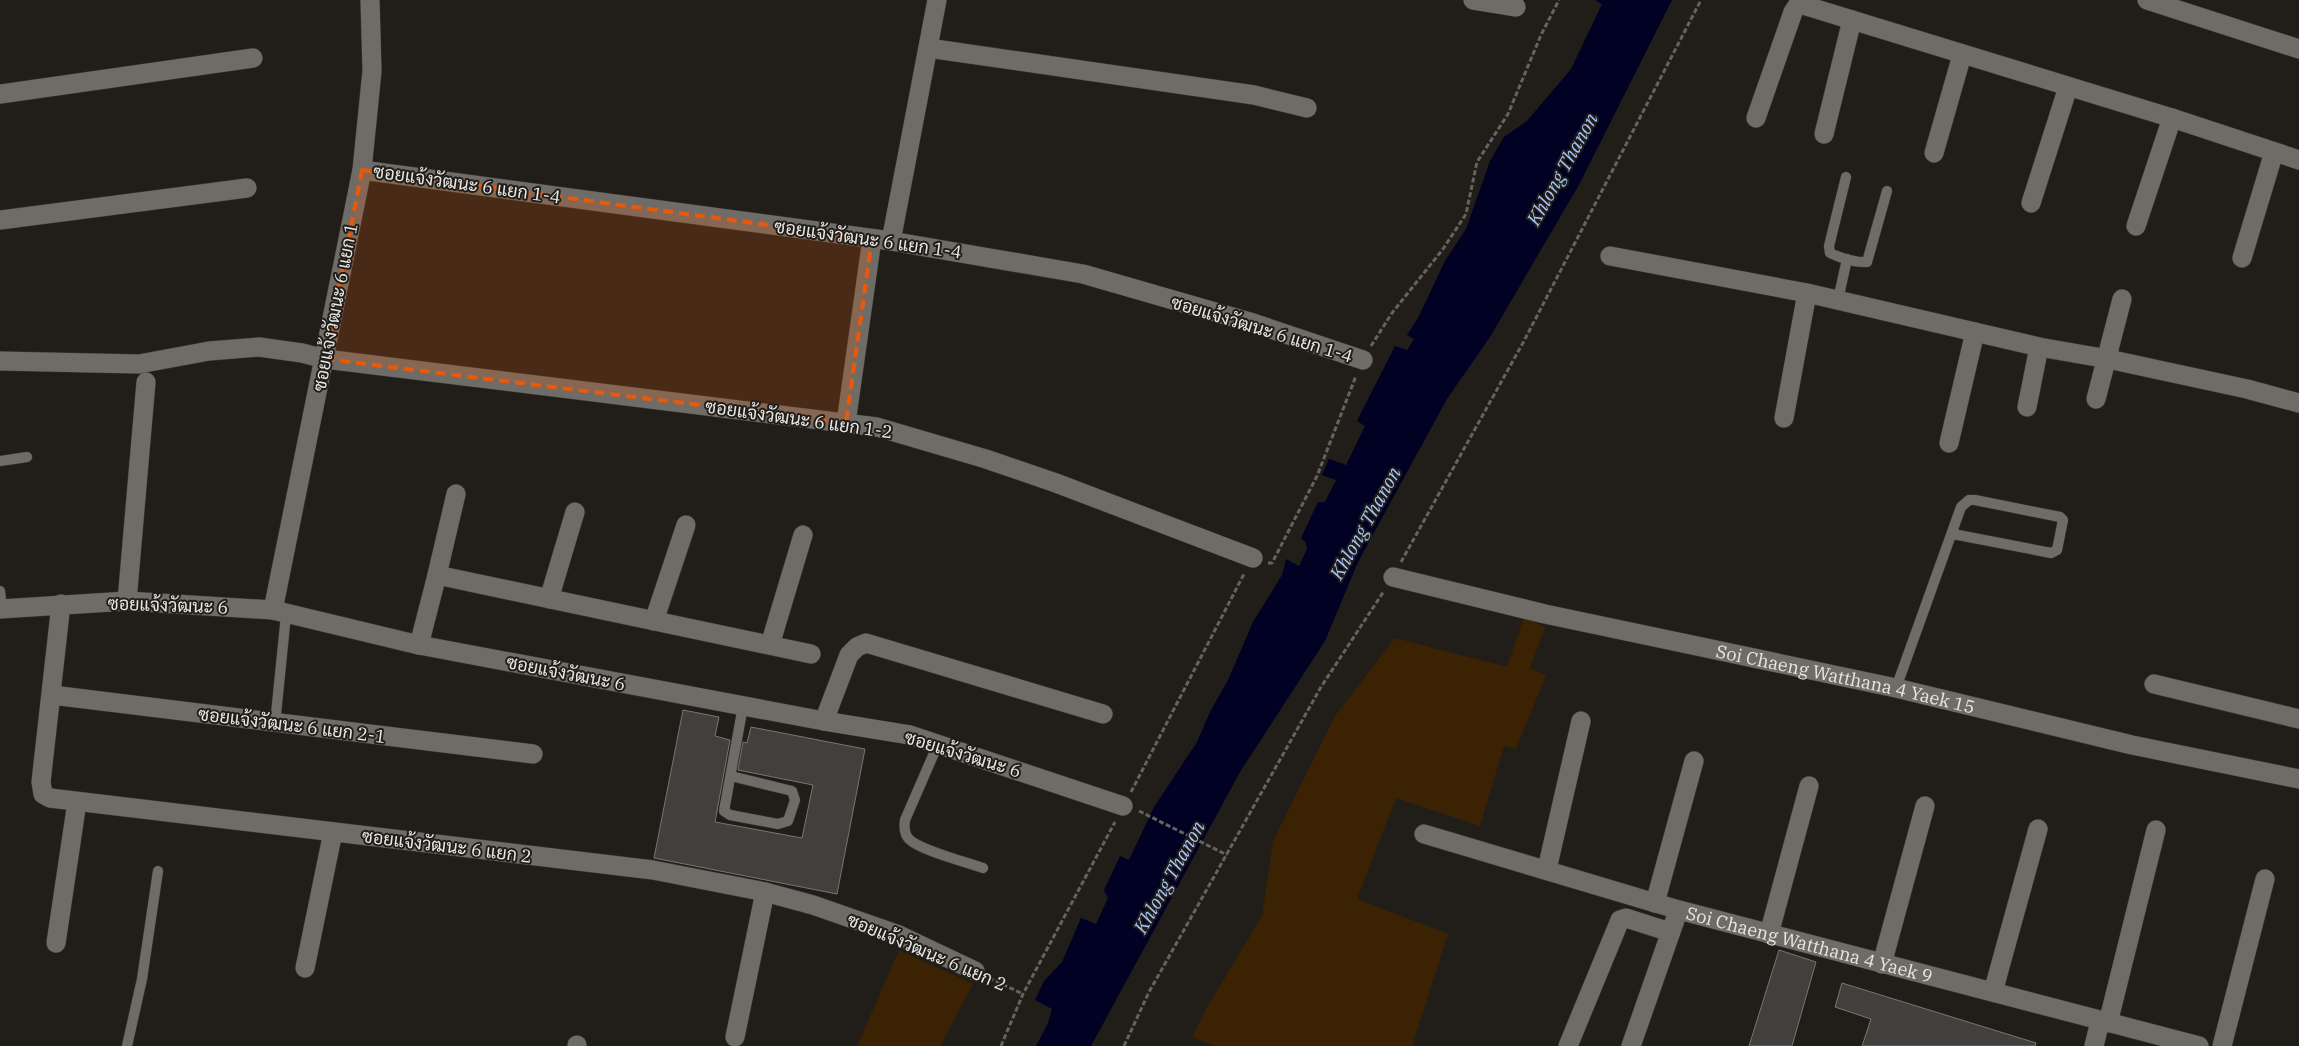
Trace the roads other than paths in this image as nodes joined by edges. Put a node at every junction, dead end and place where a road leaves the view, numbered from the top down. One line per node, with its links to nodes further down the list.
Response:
1 (370, 0): 21 (street, ซอยแจ้งวัฒนะ 6 แยก 1)
2 (937, 0): 8 (street)
3 (1473, 0): 6 (street)
4 (2148, 0): 9 (street)
5 (1824, 5): 7 (street); 15 (street)
6 (1516, 8)
7 (1852, 20): 10 (street); 17 (street)
8 (928, 48): 14 (street); 29 (street)
9 (2299, 49)
10 (1962, 55): 12 (street); 19 (street)
11 (252, 58): 13 (street)
12 (2068, 87): 16 (street); 25 (street)
13 (0, 94)
14 (1306, 108)
15 (1756, 118)
16 (2172, 118): 18 (street); 27 (street)
17 (1824, 134)
18 (2274, 152): 20 (street); 31 (street)
19 (1934, 153)
20 (2299, 160)
21 (362, 170): 28 (street, ซอยแจ้งวัฒนะ 6 แยก 1-4); 38 (street, ซอยแจ้งวัฒนะ 6 แยก 1)
22 (1846, 177): 32 (lane)
23 (247, 188): 26 (street)
24 (1887, 191): 32 (lane)
25 (2031, 203)
26 (0, 220)
27 (2136, 226)
28 (872, 239): 29 (street, ซอยแจ้งวัฒนะ 6 แยก 1-4); 47 (street)
29 (891, 241): 40 (street, ซอยแจ้งวัฒนะ 6 แยก 1-4)
30 (1610, 256): 33 (street)
31 (2242, 258)
32 (1847, 259): 35 (lane)
33 (1807, 293): 35 (street); 46 (street)
34 (2122, 299): 39 (street)
35 (1838, 300): 36 (street)
36 (1975, 332): 37 (street); 48 (street)
37 (2039, 347): 39 (street); 45 (street)
38 (325, 359): 41 (street, ซอยแจ้งวัฒนะ 6 แยก 1-2); 47 (street, ซอยแจ้งวัฒนะ 6 แยก 1-2); 63 (street, ซอยแจ้งวัฒนะ 6 แยก 1)
39 (2108, 359): 43 (street); 44 (street)
40 (1363, 360)
41 (0, 361)
42 (146, 382): 60 (street)
43 (2096, 399)
44 (2299, 402)
45 (2027, 408)
46 (1784, 418)
47 (846, 422): 56 (street, ซอยแจ้งวัฒนะ 6 แยก 1-2)
48 (1949, 443)
49 (27, 457): 50 (lane)
50 (0, 461)
51 (456, 494): 57 (street)
52 (575, 512): 59 (street)
53 (686, 525): 64 (street)
54 (1953, 534): 54 (lane); 69 (lane)
55 (803, 535): 66 (street)
56 (1253, 558)
57 (437, 575): 59 (street); 65 (street)
58 (1393, 576): 69 (street, Soi Chaeng Watthana 4 Yaek 15)
59 (549, 599): 64 (street)
60 (127, 601): 62 (street, ซอยแจ้งวัฒนะ 6); 63 (street, ซอยแจ้งวัฒนะ 6)
61 (1, 603): 62 (street, ซอยแจ้งวัฒนะ 6)
62 (61, 604): 70 (street, ซอยแจ้งวัฒนะ 6 แยก 2)
63 (279, 613): 65 (street, ซอยแจ้งวัฒนะ 6); 76 (lane)
64 (654, 621): 66 (street)
65 (419, 645): 71 (street, ซอยแจ้งวัฒนะ 6)
66 (770, 645): 67 (street)
67 (811, 654)
68 (2154, 684): 73 (street)
69 (1896, 688): 81 (street, Soi Chaeng Watthana 4 Yaek 15)
70 (52, 694): 76 (street, ซอยแจ้งวัฒนะ 6 แยก 2-1); 83 (street, ซอยแจ้งวัฒนะ 6 แยก 2)
71 (743, 706): 74 (street, ซอยแจ้งวัฒนะ 6); 80 (lane)
72 (1103, 714): 74 (street)
73 (2299, 719)
74 (824, 721): 77 (street, ซอยแจ้งวัฒนะ 6)
75 (1581, 721): 91 (street)
76 (275, 724): 78 (street, ซอยแจ้งวัฒนะ 6 แยก 2-1)
77 (938, 744): 84 (street, ซอยแจ้งวัฒนะ 6); 90 (lane)
78 (532, 754)
79 (1694, 761): 95 (street)
80 (731, 776): 80 (lane)
81 (2299, 779)
82 (1809, 786): 98 (street)
83 (77, 802): 88 (street, ซอยแจ้งวัฒนะ 6 แยก 2); 99 (street)
84 (1123, 806)
85 (1925, 806): 100 (street)
86 (2038, 829): 103 (street)
87 (2156, 830): 104 (street)
88 (333, 832): 94 (street, ซอยแจ้งวัฒนะ 6 แยก 2); 101 (street)
89 (1424, 834): 91 (street, Soi Chaeng Watthana 4 Yaek 9)
90 (983, 868)
91 (1547, 869): 95 (street, Soi Chaeng Watthana 4 Yaek 9)
92 (158, 871): 106 (lane)
93 (2265, 879): 111 (street)
94 (765, 892): 102 (street, ซอยแจ้งวัฒนะ 6 แยก 2); 105 (street)
95 (1655, 903): 96 (street, Soi Chaeng Watthana 4 Yaek 9)
96 (1679, 910): 97 (street); 98 (street, Soi Chaeng Watthana 4 Yaek 9)
97 (1670, 932): 107 (street); 108 (street)
98 (1769, 934): 100 (street, Soi Chaeng Watthana 4 Yaek 9)
99 (56, 943)
100 (1882, 964): 103 (street, Soi Chaeng Watthana 4 Yaek 9)
101 (305, 968)
102 (975, 971)
103 (1993, 992): 104 (street, Soi Chaeng Watthana 4 Yaek 9)
104 (2104, 1022): 109 (street); 110 (street, Soi Chaeng Watthana 4 Yaek 9)
105 (735, 1037)
106 (127, 1046)
107 (1568, 1046)
108 (1630, 1046)
109 (2094, 1046)
110 (2199, 1046)
111 (2222, 1046)

